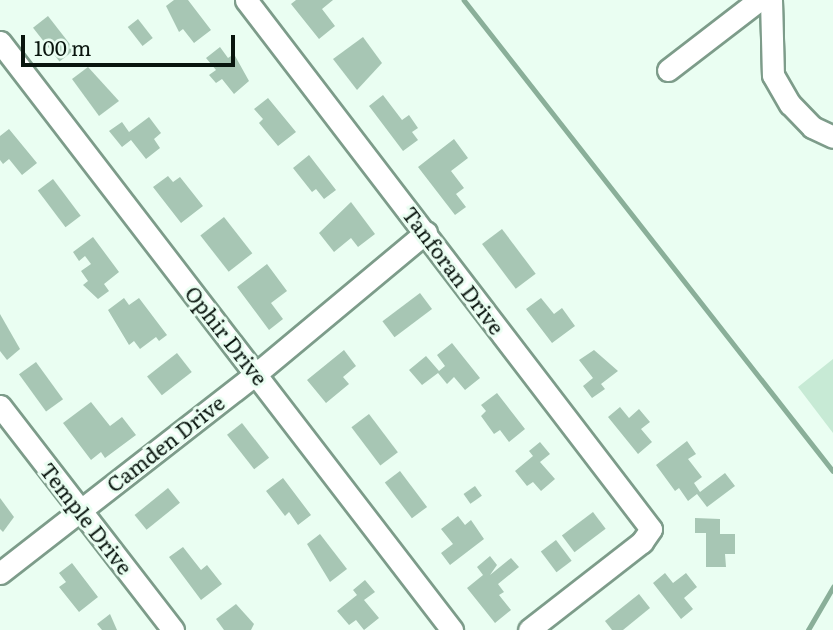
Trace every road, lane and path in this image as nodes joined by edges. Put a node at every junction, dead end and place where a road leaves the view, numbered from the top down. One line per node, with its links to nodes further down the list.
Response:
1 (246, 0): 7 (street, Tanforan Drive)
2 (759, 0): 5 (street)
3 (771, 0): 6 (street)
4 (0, 42): 8 (street, Ophir Drive)
5 (668, 70)
6 (833, 137)
7 (426, 232): 8 (street, Camden Drive); 14 (street, Tanforan Drive)
8 (257, 373): 10 (street, Camden Drive); 13 (street, Ophir Drive)
9 (0, 406): 10 (street, Temple Drive)
10 (79, 509): 11 (street, Camden Drive); 12 (street, Temple Drive)
11 (0, 573)
12 (173, 630)
13 (452, 630)
14 (528, 630)

